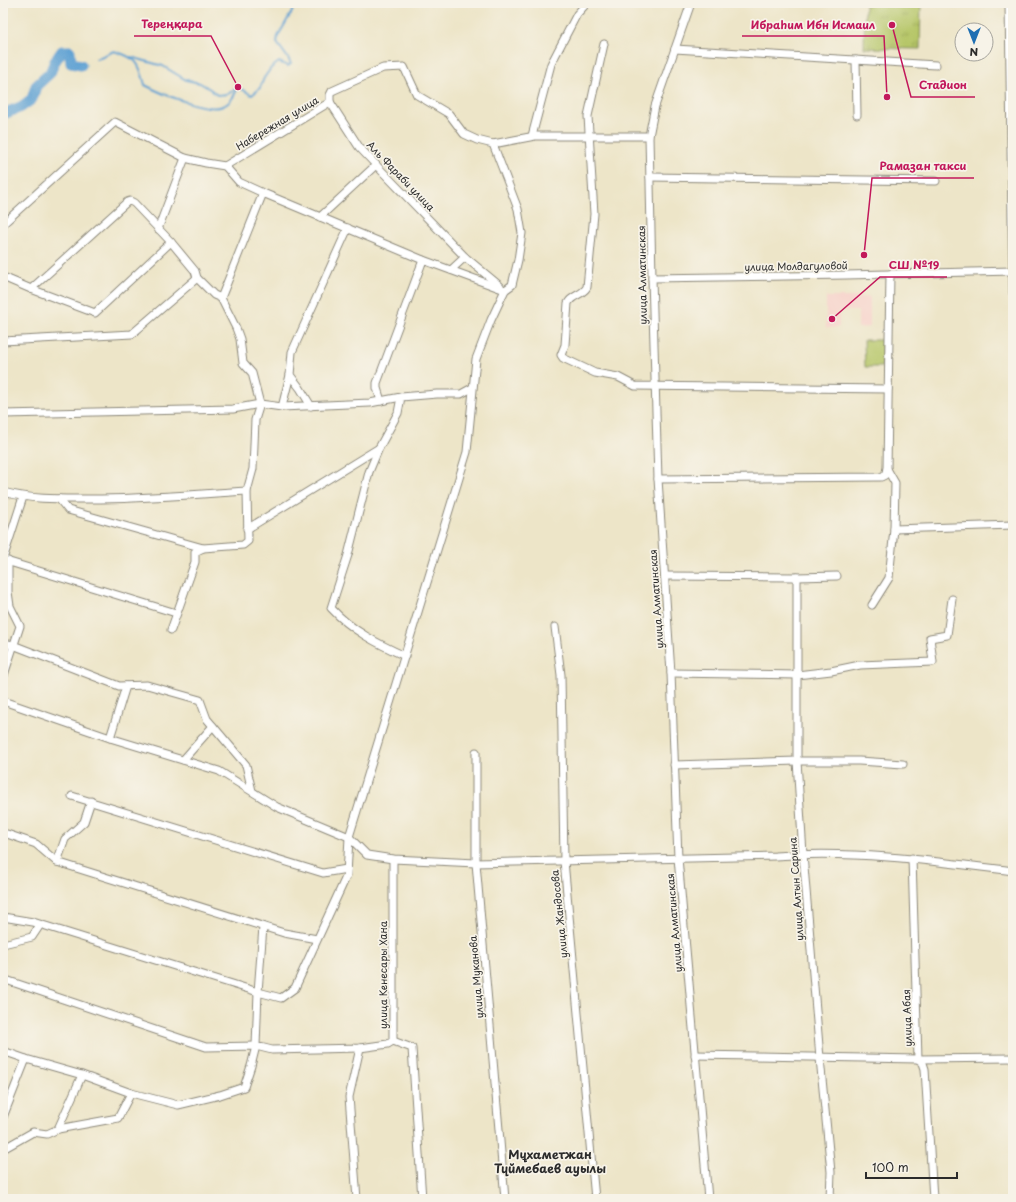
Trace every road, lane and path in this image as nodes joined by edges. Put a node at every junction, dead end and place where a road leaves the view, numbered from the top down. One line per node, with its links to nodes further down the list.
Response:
1 (587, 3): 10 (street)
2 (691, 3): 5 (street, улица Алматинская)
3 (1008, 3): 28 (street)
4 (604, 44): 11 (street)
5 (675, 50): 6 (street); 12 (street, улица Алматинская)
6 (856, 60): 7 (street); 9 (street)
7 (936, 65)
8 (330, 102): 13 (street, Набережная улица); 15 (street, Аль Фараби улица); 16 (street, Набережная улица)
9 (857, 115)
10 (532, 136): 11 (street, Набережная улица); 13 (street, Набережная улица)
11 (588, 136): 12 (street, Набережная улица); 39 (street)
12 (649, 136): 17 (street, улица Алматинская)
13 (493, 144): 34 (street)
14 (185, 158): 16 (street); 21 (street); 23 (street)
15 (376, 165): 20 (street); 25 (street, Аль Фараби улица)
16 (226, 166): 19 (street)
17 (650, 177): 18 (street); 32 (street, улица Алматинская)
18 (936, 181)
19 (263, 193): 20 (street); 36 (street)
20 (320, 216): 22 (street)
21 (3, 224)
22 (348, 228): 26 (street); 38 (street)
23 (158, 229): 24 (street); 33 (street)
24 (171, 242): 31 (street); 33 (street)
25 (465, 257): 27 (street); 34 (street, Аль Фараби улица)
26 (423, 260): 27 (street); 43 (street)
27 (451, 270): 34 (street)
28 (1013, 271): 29 (street, улица Молдагуловой); 35 (street)
29 (890, 274): 32 (street, улица Молдагуловой); 41 (street)
30 (3, 277): 33 (street)
31 (197, 278): 36 (street); 37 (street)
32 (652, 278): 39 (street, улица Алматинская)
33 (31, 289)
34 (505, 290): 40 (street)
35 (1013, 293)
36 (220, 298): 44 (street)
37 (3, 341)
38 (290, 375): 45 (street); 46 (street)
39 (655, 386): 41 (street); 50 (street, улица Алматинская)
40 (472, 388): 42 (street); 70 (street)
41 (888, 389): 49 (street)
42 (401, 397): 43 (street); 48 (street)
43 (381, 401): 45 (street)
44 (260, 404): 46 (street); 47 (street); 51 (street)
45 (310, 406): 46 (street)
46 (282, 407)
47 (3, 414)
48 (380, 448): 56 (street); 70 (street)
49 (887, 469): 50 (street); 57 (street)
50 (658, 479): 60 (street, улица Алматинская)
51 (247, 491): 54 (street); 56 (street)
52 (3, 492): 53 (street)
53 (23, 497): 54 (street); 59 (street)
54 (59, 499): 58 (street)
55 (1013, 525): 57 (street)
56 (247, 529): 58 (street)
57 (894, 529): 64 (street)
58 (203, 548): 65 (street)
59 (5, 560): 65 (street); 69 (street)
60 (665, 576): 62 (street); 71 (street, улица Алматинская)
61 (837, 576): 62 (street)
62 (798, 577): 72 (street, улица Алтын Сарина)
63 (952, 598): 72 (street)
64 (872, 604)
65 (176, 613): 67 (street)
66 (555, 627): 92 (street, улица Жандосова)
67 (171, 630)
68 (3, 643): 69 (street)
69 (13, 645): 73 (street); 74 (street)
70 (405, 656): 87 (street)
71 (671, 673): 72 (street); 82 (street, улица Алматинская)
72 (797, 675): 80 (street, улица Алтын Сарина)
73 (3, 678)
74 (126, 686): 76 (street); 77 (street)
75 (3, 701): 77 (street)
76 (213, 726): 79 (street); 83 (street)
77 (110, 738): 79 (street)
78 (476, 752): 94 (street, улица Муканова)
79 (183, 760): 83 (street)
80 (797, 760): 81 (street); 82 (street); 88 (street, улица Алтын Сарина)
81 (904, 764)
82 (674, 766): 89 (street, улица Алматинская)
83 (252, 791): 87 (street)
84 (72, 796): 85 (street)
85 (91, 801): 93 (street); 95 (street)
86 (3, 834): 93 (street)
87 (349, 837): 91 (street); 95 (street)
88 (803, 854): 89 (street); 90 (street); 109 (street, улица Алтын Сарина)
89 (678, 858): 92 (street); 108 (street, улица Алматинская)
90 (912, 858): 96 (street); 112 (street, улица Абая)
91 (393, 859): 94 (street); 104 (street, улица Кенесары Хана)
92 (564, 861): 94 (street); 121 (street, улица Жандосова)
93 (57, 862): 99 (street)
94 (476, 863): 120 (street, улица Муканова)
95 (348, 869): 100 (street)
96 (1013, 871)
97 (3, 917): 98 (street)
98 (40, 925): 101 (street); 103 (street)
99 (263, 926): 100 (street); 103 (street)
100 (317, 939): 103 (street)
101 (3, 944)
102 (3, 979): 105 (street)
103 (258, 992): 105 (street)
104 (393, 1041): 106 (street); 119 (street, улица Кенесары Хана)
105 (256, 1046): 106 (street); 114 (street)
106 (360, 1048): 118 (street)
107 (3, 1051): 111 (street)
108 (696, 1055): 109 (street); 122 (street, улица Алматинская)
109 (820, 1058): 112 (street); 123 (street, улица Алтын Сарина)
110 (1013, 1058): 112 (street)
111 (26, 1059): 113 (street); 115 (street)
112 (918, 1059): 124 (street, улица Абая)
113 (82, 1075): 114 (street); 116 (street)
114 (132, 1093): 116 (street)
115 (3, 1117)
116 (58, 1129): 117 (street)
117 (3, 1150)
118 (357, 1199)
119 (422, 1199)
120 (505, 1199)
121 (595, 1199)
122 (708, 1199)
123 (830, 1199)
124 (933, 1199)

